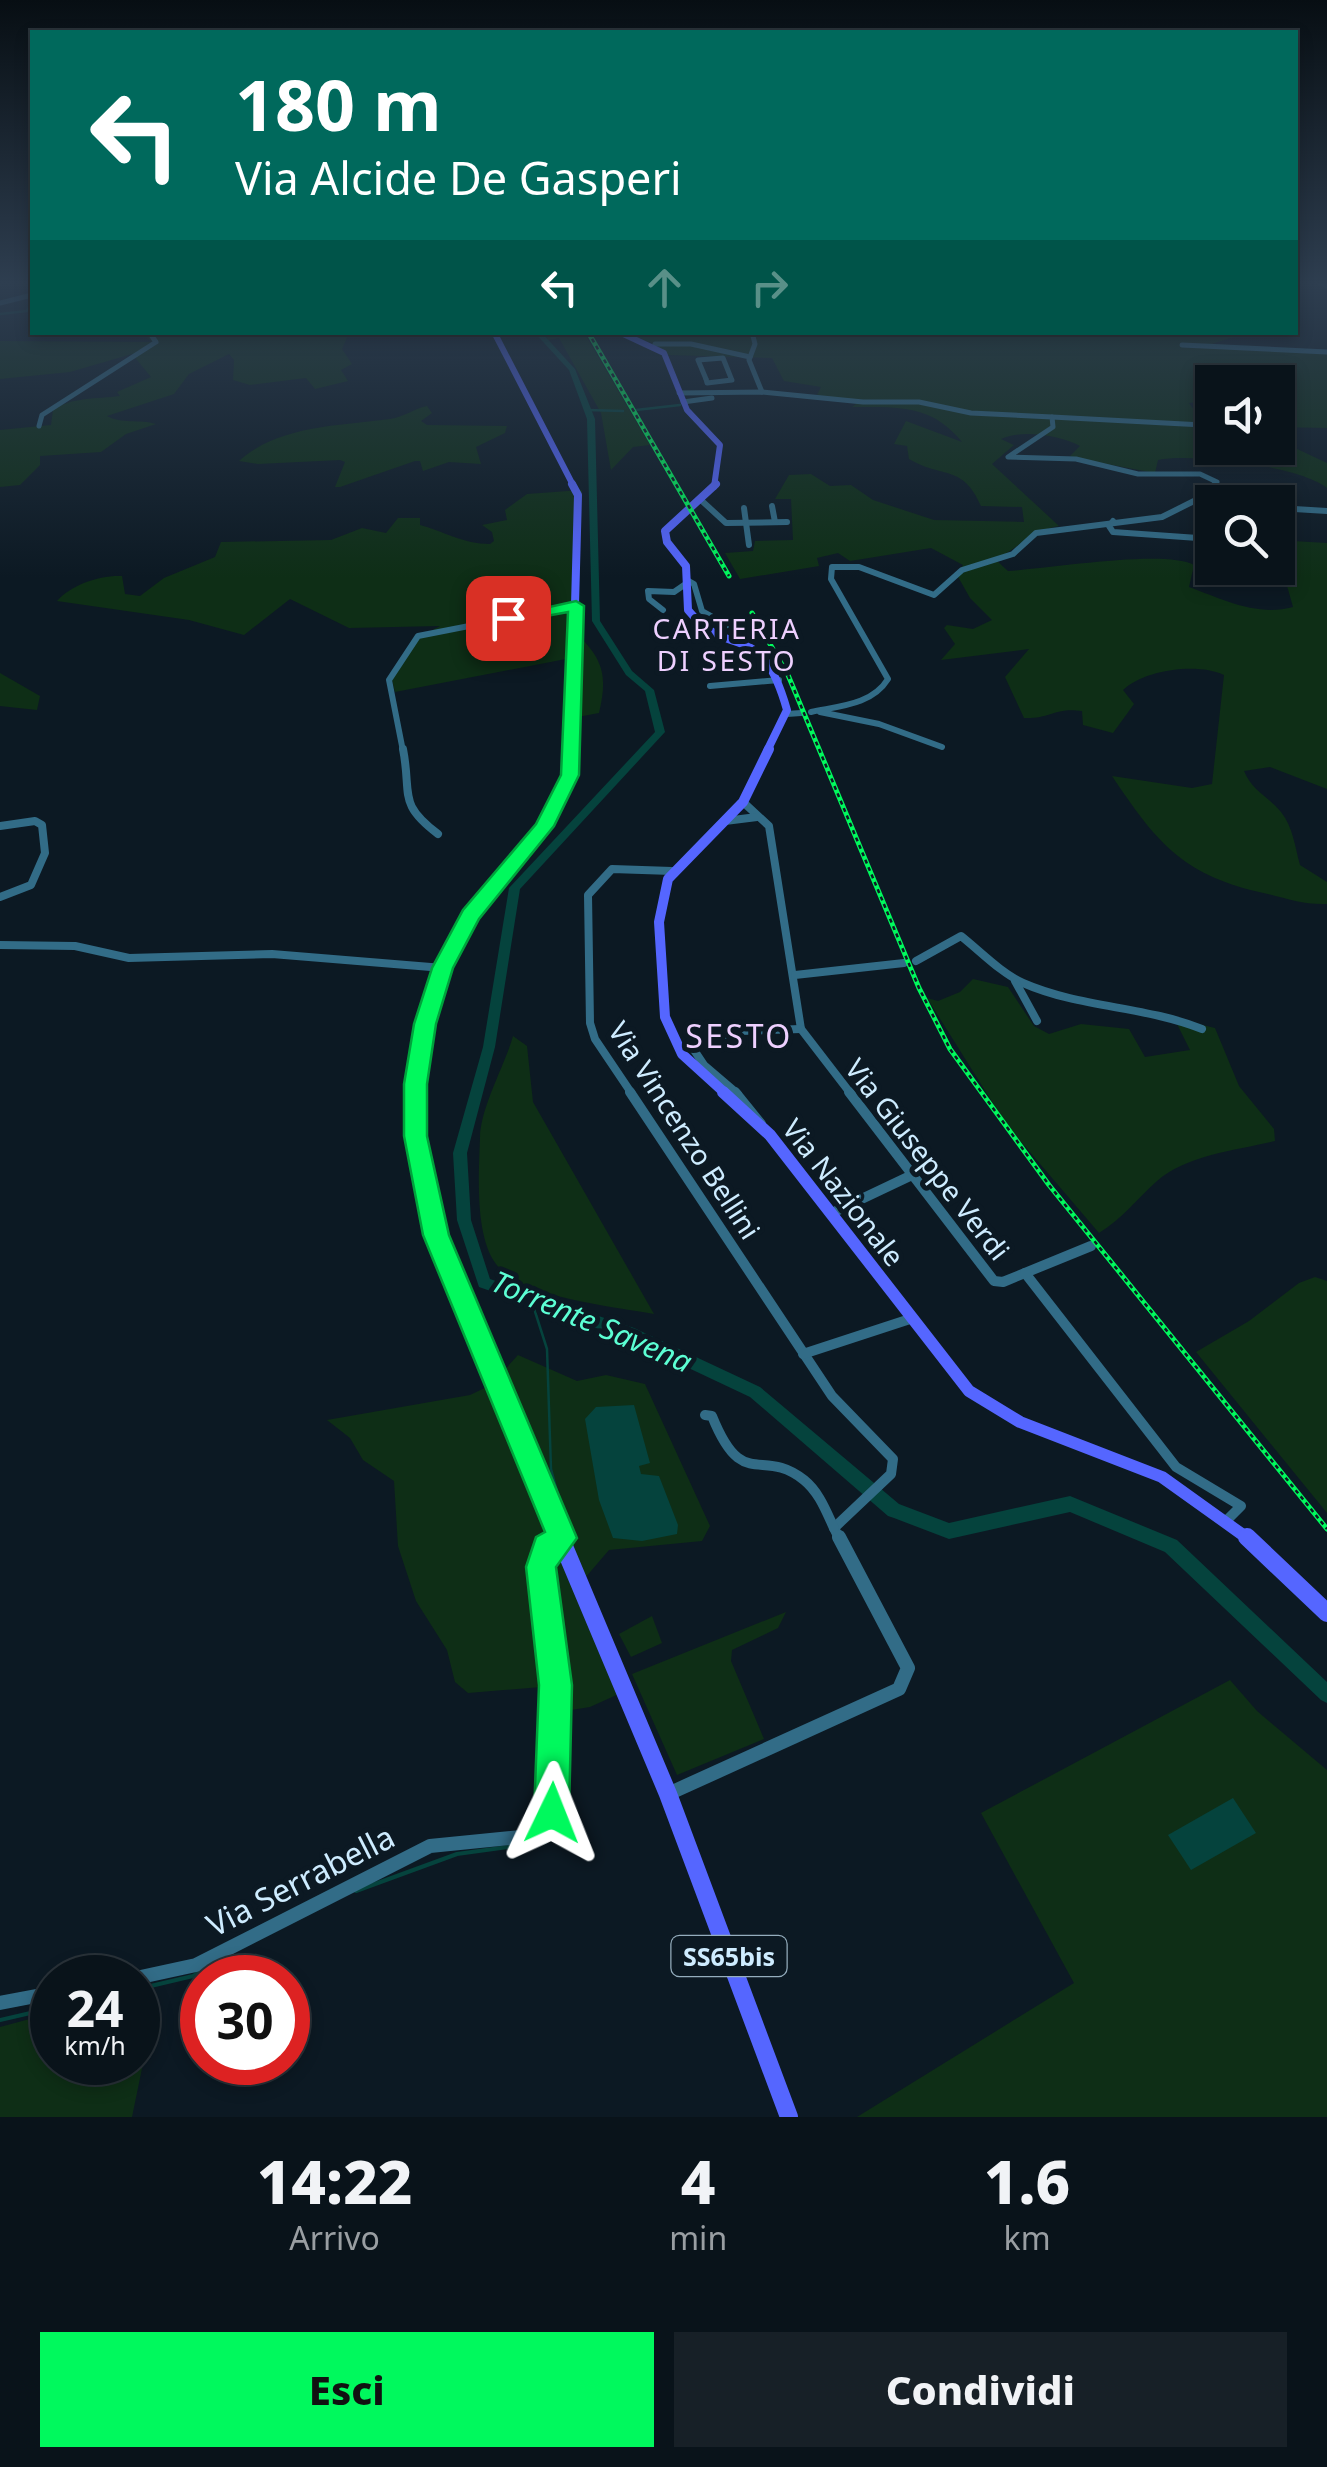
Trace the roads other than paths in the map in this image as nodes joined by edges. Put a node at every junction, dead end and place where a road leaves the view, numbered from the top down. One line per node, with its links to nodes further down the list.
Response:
1 (728, 380): 6 (street)
2 (95, 381): 11 (street)
3 (520, 381): 27 (main road, SS65bis)
4 (676, 381): 9 (main road)
5 (758, 381): 7 (street)
6 (728, 392): 7 (street); 9 (street)
7 (762, 392): 10 (street)
8 (712, 398): 9 (street)
9 (688, 399): 15 (main road)
10 (1052, 417): 12 (street); 13 (street)
11 (38, 426)
12 (1195, 426)
13 (1212, 485)
14 (1195, 500): 20 (street)
15 (702, 501): 23 (street); 26 (main road)
16 (772, 506): 21 (street)
17 (744, 508): 23 (street)
18 (1295, 509): 19 (street)
19 (1327, 511)
20 (1113, 521): 24 (street); 32 (street)
21 (774, 522): 22 (street); 23 (street)
22 (787, 522)
23 (745, 523): 25 (street)
24 (1195, 538)
25 (749, 544)
26 (687, 582): 28 (street); 29 (street); 30 (main road)
27 (576, 606): 38 (street); 44 (main road, SS65bis)
28 (663, 610)
29 (728, 625)
30 (779, 680): 31 (street); 34 (main road)
31 (710, 686)
32 (816, 712): 35 (street)
33 (802, 713): 34 (street)
34 (788, 714): 36 (main road)
35 (942, 747)
36 (744, 814): 39 (main road); 45 (street)
37 (0, 826): 40 (street)
38 (438, 834)
39 (672, 872): 50 (main road, Via Nazionale); 56 (street, Via Vincenzo Bellini)
40 (0, 897)
41 (0, 945): 44 (street)
42 (916, 961): 46 (street)
43 (904, 962): 45 (street)
44 (443, 968): 61 (main road, SS65bis)
45 (795, 975): 48 (street)
46 (1014, 979): 47 (street); 49 (street)
47 (1037, 1021)
48 (801, 1029): 50 (street); 51 (street, Via Giuseppe Verdi)
49 (1202, 1029)
50 (762, 1127): 52 (main road, Via Nazionale)
51 (910, 1176): 52 (street); 54 (street, Via Giuseppe Verdi)
52 (832, 1214): 55 (main road, Via Nazionale)
53 (1091, 1246): 54 (street, Via Giuseppe Verdi)
54 (1025, 1273): 59 (street)
55 (910, 1319): 56 (street); 59 (main road, Via Nazionale)
56 (803, 1354): 58 (street)
57 (706, 1415): 60 (street)
58 (891, 1474): 60 (street)
59 (1228, 1519): 62 (main road, Via Nazionale)
60 (834, 1528): 63 (street)
61 (562, 1538): 63 (main road, SS65bis); 64 (street, Via Serrabella)
62 (1327, 1614)
63 (668, 1794): 67 (main road, SS65bis)
64 (160, 1973)
65 (30, 1997): 66 (street)
66 (0, 2003)
67 (790, 2117)

